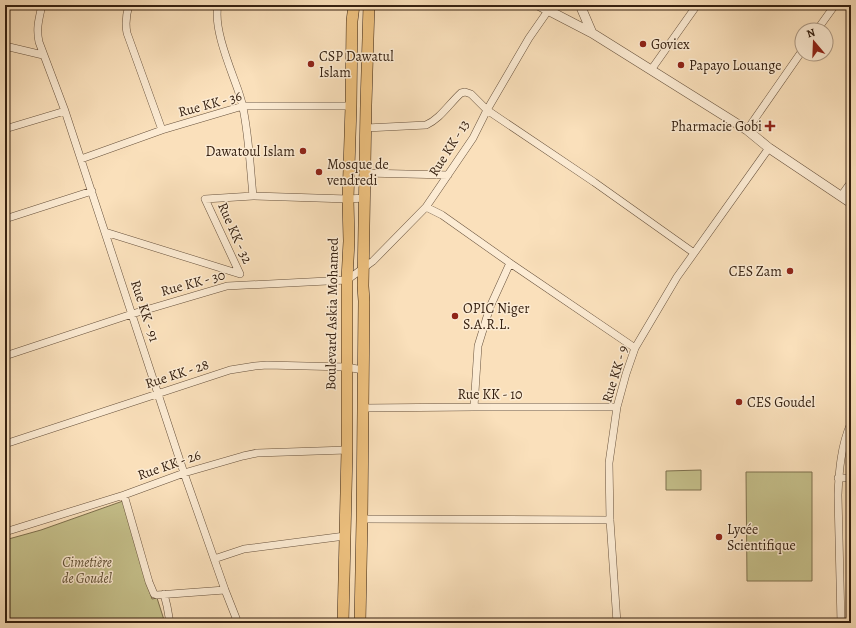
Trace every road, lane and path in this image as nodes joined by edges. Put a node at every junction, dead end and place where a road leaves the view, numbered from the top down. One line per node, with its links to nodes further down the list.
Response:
1 (42, 5): 14 (street, Rue KK - 91)
2 (129, 5): 23 (street)
3 (218, 5): 17 (street)
4 (354, 5): 18 (main road, Boulevard Askia Mohamed)
5 (369, 5): 21 (main road)
6 (538, 5): 10 (street)
7 (580, 5): 12 (street)
8 (697, 5): 16 (street)
9 (835, 5): 11 (street)
10 (550, 7): 12 (street); 19 (street, Rue KK - 13)
11 (823, 22)
12 (592, 33): 16 (street)
13 (5, 46): 14 (street)
14 (44, 55): 20 (street, Rue KK - 91)
15 (794, 62): 24 (street)
16 (651, 70): 24 (street)
17 (243, 106): 18 (street, Rue KK - 36); 23 (street, Rue KK - 36); 31 (street)
18 (351, 106): 34 (main road, Boulevard Askia Mohamed)
19 (487, 110): 21 (street); 28 (street, Rue KK - 13); 39 (street)
20 (65, 111): 22 (street); 26 (street, Rue KK - 91)
21 (366, 128): 27 (main road)
22 (5, 129)
23 (162, 130): 26 (street, Rue KK - 36)
24 (747, 130): 25 (street)
25 (769, 148): 32 (street); 39 (street, Rue KK - 9)
26 (81, 159): 30 (street, Rue KK - 91)
27 (365, 173): 28 (street); 33 (main road)
28 (448, 175): 36 (street, Rue KK - 13)
29 (851, 182): 32 (street)
30 (92, 191): 37 (street); 38 (street, Rue KK - 91)
31 (253, 196): 34 (street, Rue KK - 32); 38 (street, Rue KK - 32)
32 (841, 196): 35 (street)
33 (365, 198): 34 (street, Rue KK - 32); 41 (main road)
34 (348, 199): 42 (main road, Boulevard Askia Mohamed)
35 (851, 203)
36 (426, 207): 40 (street); 41 (street, Rue KK - 13)
37 (5, 219)
38 (105, 232): 43 (street, Rue KK - 91)
39 (694, 253): 44 (street, Rue KK - 9)
40 (510, 264): 44 (street); 49 (street)
41 (364, 268): 42 (street, Rue KK - 13); 47 (main road)
42 (347, 280): 43 (street, Rue KK - 30); 46 (main road, Boulevard Askia Mohamed)
43 (132, 314): 45 (street, Rue KK - 30); 48 (street, Rue KK - 91)
44 (635, 348): 50 (street, Rue KK - 9)
45 (5, 356)
46 (346, 367): 47 (street, Rue KK - 28); 48 (street, Rue KK - 28); 54 (main road, Boulevard Askia Mohamed)
47 (363, 370): 51 (main road)
48 (158, 394): 53 (street, Rue KK - 28); 55 (street, Rue KK - 91)
49 (474, 407): 50 (street, Rue KK - 10); 51 (street, Rue KK - 10)
50 (617, 407): 60 (street, Rue KK - 9)
51 (363, 408): 59 (main road)
52 (851, 423): 56 (street)
53 (5, 444)
54 (347, 450): 55 (street, Rue KK - 26); 62 (main road, Boulevard Askia Mohamed)
55 (184, 473): 58 (street, Rue KK - 26); 63 (street, Rue KK - 91)
56 (838, 478): 57 (street); 71 (street)
57 (851, 478)
58 (124, 495): 61 (street, Rue KK - 26); 65 (street)
59 (362, 519): 60 (street); 69 (main road)
60 (610, 520): 70 (street, Rue KK - 9)
61 (5, 532)
62 (345, 536): 63 (street); 68 (main road, Boulevard Askia Mohamed)
63 (214, 559): 64 (street, Rue KK - 91)
64 (225, 590): 65 (street); 67 (street, Rue KK - 91)
65 (164, 594): 66 (street)
66 (170, 623)
67 (238, 623)
68 (344, 623)
69 (360, 623)
70 (617, 623)
71 (841, 623)

